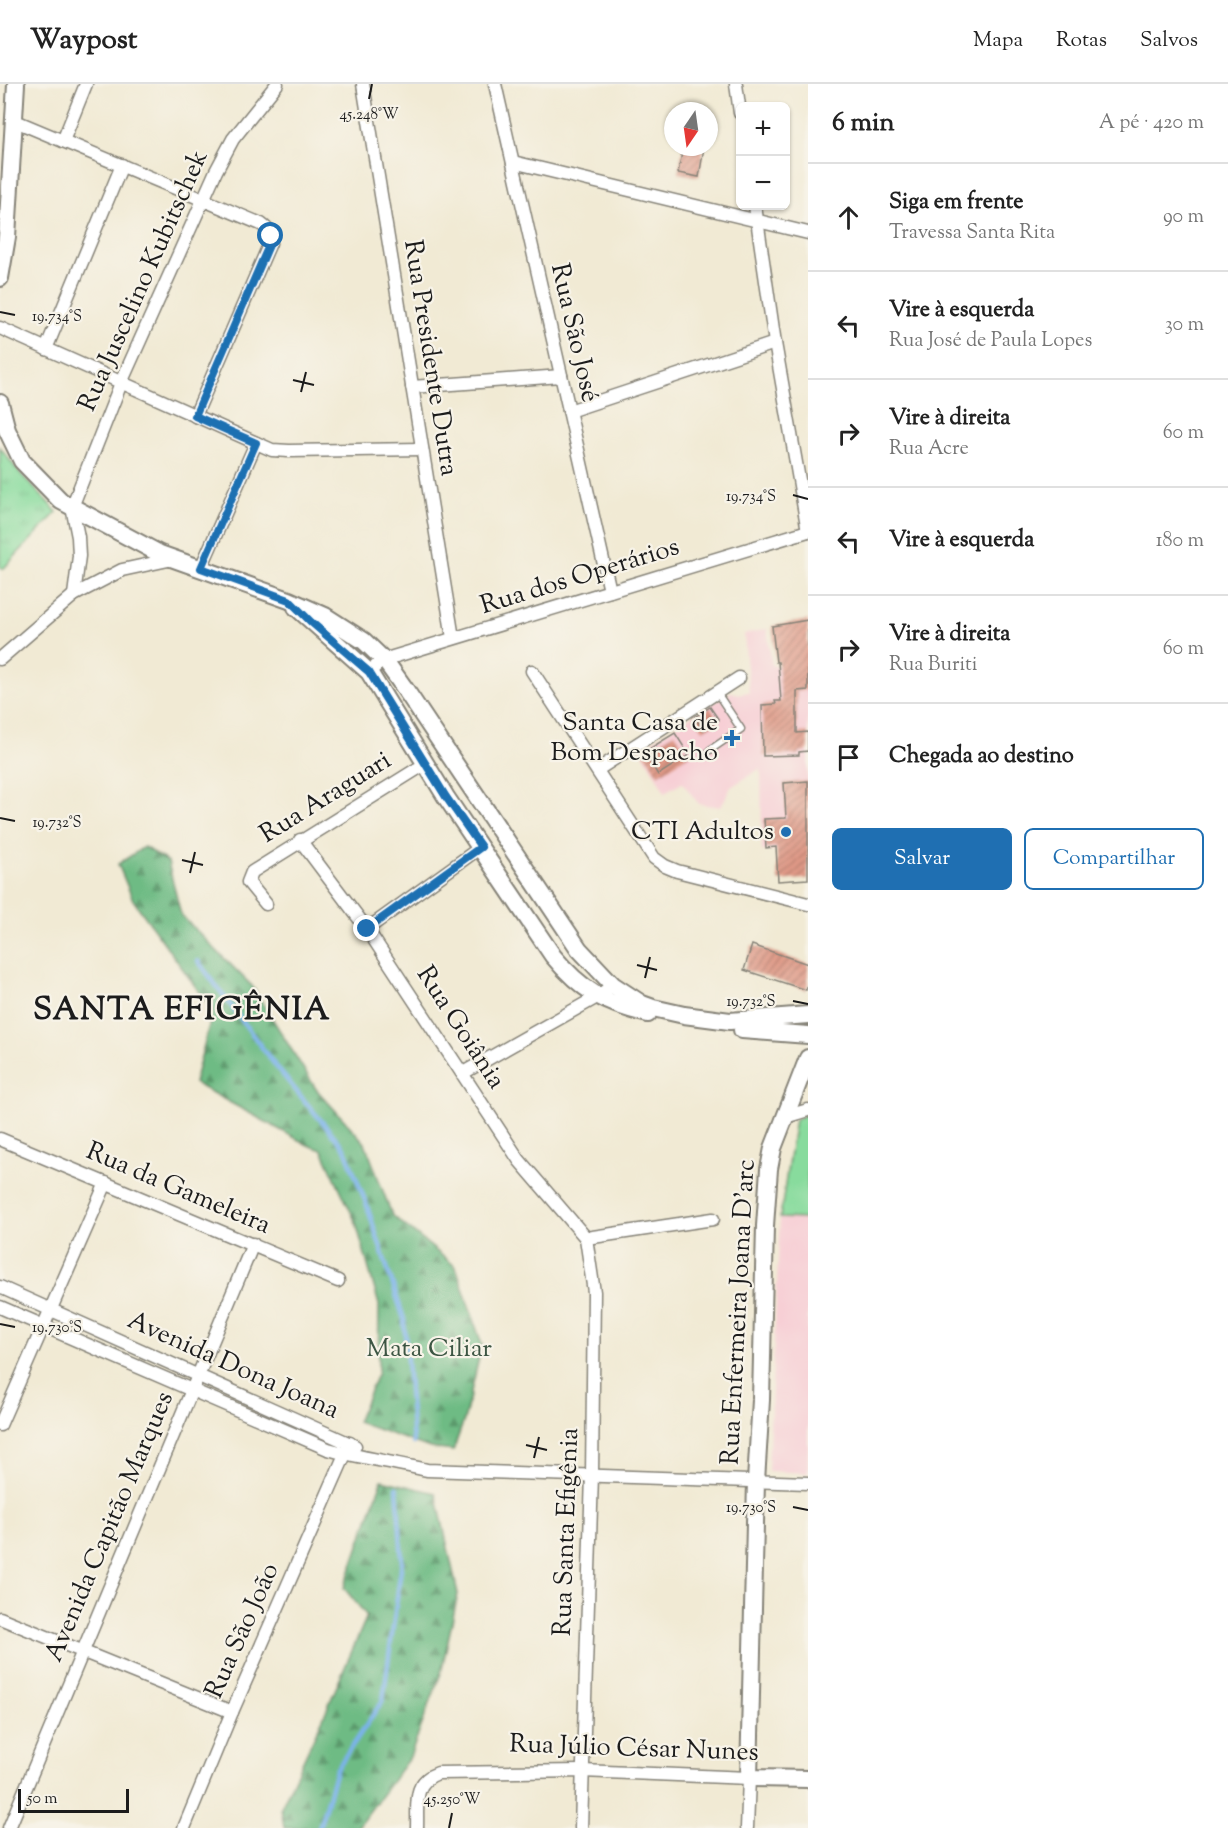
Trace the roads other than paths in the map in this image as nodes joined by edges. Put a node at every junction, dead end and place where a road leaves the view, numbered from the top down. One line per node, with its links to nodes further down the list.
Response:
1 (15, 84): 8 (main road)
2 (86, 84): 9 (street)
3 (277, 84): 12 (street, Rua Juscelino Kubitschek)
4 (363, 84): 22 (street, Rua Presidente Dutra)
5 (495, 84): 10 (street, Rua São José)
6 (736, 84): 7 (street)
7 (739, 102)
8 (13, 120): 9 (street); 16 (main road)
9 (63, 141): 11 (street)
10 (513, 162): 14 (street); 20 (street, Rua São José)
11 (122, 165): 12 (street); 19 (street)
12 (204, 199): 21 (street, Rua Juscelino Kubitschek); 25 (street)
13 (756, 210): 14 (street)
14 (758, 221): 15 (street); 18 (street)
15 (808, 233)
16 (0, 278)
17 (0, 328): 19 (street)
18 (775, 343): 24 (street); 29 (street)
19 (46, 349): 21 (street)
20 (561, 376): 22 (street); 24 (street, Rua São José)
21 (121, 383): 25 (street); 28 (street, Rua Juscelino Kubitschek)
22 (412, 387): 27 (street, Rua Presidente Dutra)
23 (0, 403): 28 (main road)
24 (569, 411): 32 (street, Rua São José)
25 (195, 416): 26 (street)
26 (256, 443): 27 (street); 31 (street)
27 (422, 449): 35 (street, Rua Presidente Dutra)
28 (72, 507): 30 (main road); 33 (street)
29 (808, 531): 32 (street, Rua dos Operários)
30 (174, 559): 31 (main road); 33 (street)
31 (201, 568): 34 (main road)
32 (610, 591): 35 (street, Rua dos Operários)
33 (74, 595): 36 (street)
34 (289, 600): 37 (main road); 39 (main road)
35 (453, 638): 37 (street, Rua dos Operários)
36 (0, 659)
37 (382, 660): 39 (street, Rua dos Operários); 50 (main road)
38 (532, 671): 44 (street)
39 (369, 672): 43 (main road)
40 (739, 678): 41 (street)
41 (716, 692): 42 (lane); 44 (street)
42 (710, 750)
43 (425, 764): 45 (street, Rua Araguari); 46 (main road)
44 (597, 770): 48 (street)
45 (300, 840): 47 (street, Rua Araguari); 49 (street, Rua Goiânia)
46 (481, 847): 49 (street); 51 (main road)
47 (266, 904)
48 (808, 904)
49 (367, 929): 56 (street, Rua Goiânia)
50 (613, 985): 51 (street); 52 (main road)
51 (597, 997): 52 (main road); 56 (street)
52 (660, 1014): 53 (main road); 54 (main road)
53 (808, 1015)
54 (808, 1035)
55 (808, 1058): 58 (main road, Rua Enfermeira Joana D'arc)
56 (463, 1072): 62 (street, Rua Goiânia)
57 (808, 1110): 58 (street)
58 (785, 1117): 74 (main road, Rua Enfermeira Joana D'arc)
59 (0, 1139): 60 (street, Rua da Gameleira)
60 (106, 1183): 63 (street, Rua da Gameleira); 67 (street)
61 (713, 1219): 62 (street)
62 (586, 1238): 73 (street, Rua Santa Efigênia)
63 (253, 1244): 64 (street, Rua da Gameleira); 69 (street, Avenida Capitão Marques)
64 (338, 1281)
65 (0, 1287): 67 (street, Avenida Dona Joana)
66 (0, 1307): 68 (street, Avenida Dona Joana)
67 (51, 1309): 68 (street); 69 (street, Avenida Dona Joana)
68 (43, 1326): 70 (street, Avenida Dona Joana); 71 (street)
69 (198, 1375): 70 (street, Avenida Capitão Marques); 72 (street, Avenida Dona Joana)
70 (191, 1391): 72 (street, Avenida Dona Joana); 77 (street, Avenida Capitão Marques)
71 (0, 1425)
72 (348, 1449): 73 (street); 78 (street, Rua São João)
73 (592, 1475): 74 (street); 79 (street, Rua Santa Efigênia)
74 (756, 1481): 75 (street); 80 (main road, Rua Enfermeira Joana D'arc)
75 (808, 1483)
76 (0, 1618): 77 (street)
77 (82, 1651): 78 (street); 82 (street, Avenida Capitão Marques)
78 (232, 1712): 83 (street, Rua São João)
79 (582, 1771): 80 (street, Rua Júlio César Nunes); 84 (street, Rua Júlio César Nunes); 85 (street, Rua Santa Efigênia)
80 (749, 1778): 81 (main road, Rua Júlio César Nunes); 86 (street, Rua Enfermeira Joana D'arc)
81 (808, 1779)
82 (9, 1828)
83 (184, 1828)
84 (417, 1828)
85 (581, 1828)
86 (747, 1828)

